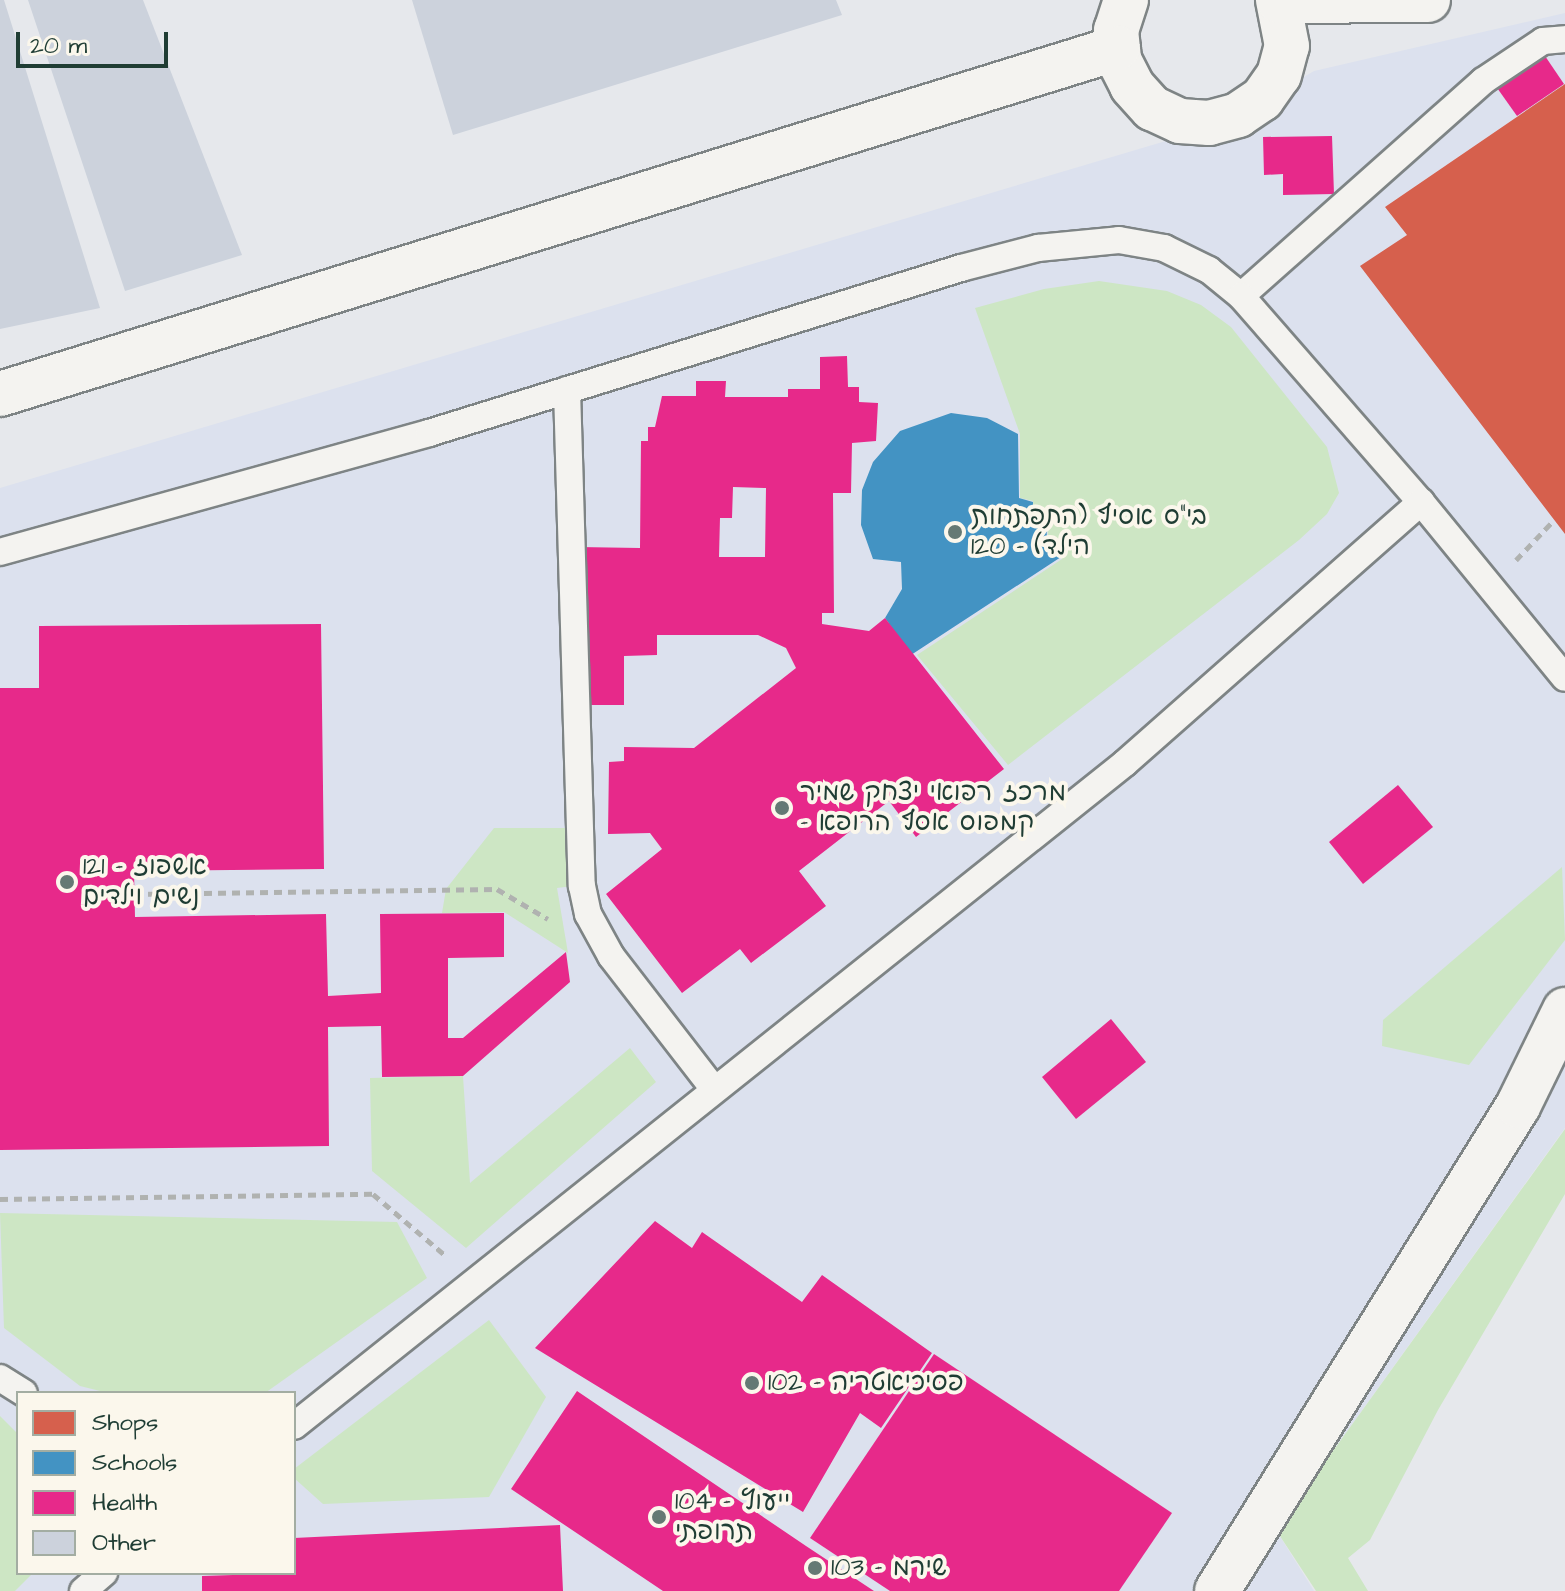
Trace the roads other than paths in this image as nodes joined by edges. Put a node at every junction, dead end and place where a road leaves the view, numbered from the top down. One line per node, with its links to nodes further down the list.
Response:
1 (1126, 0): 5 (street)
2 (1278, 0): 3 (street); 5 (street)
3 (1428, 0)
4 (1565, 39): 6 (lane)
5 (1118, 48): 8 (street)
6 (1241, 296): 7 (lane); 9 (lane)
7 (567, 390): 10 (lane); 14 (lane)
8 (0, 394)
9 (1421, 502): 11 (lane); 14 (lane)
10 (0, 552)
11 (1565, 678)
12 (1565, 1010): 15 (street)
13 (1565, 1048): 15 (street)
14 (713, 1088): 18 (lane)
15 (1518, 1106): 21 (street)
16 (0, 1378): 17 (lane)
17 (21, 1391)
18 (296, 1424)
19 (102, 1575): 20 (lane)
20 (83, 1591)
21 (1217, 1591)

